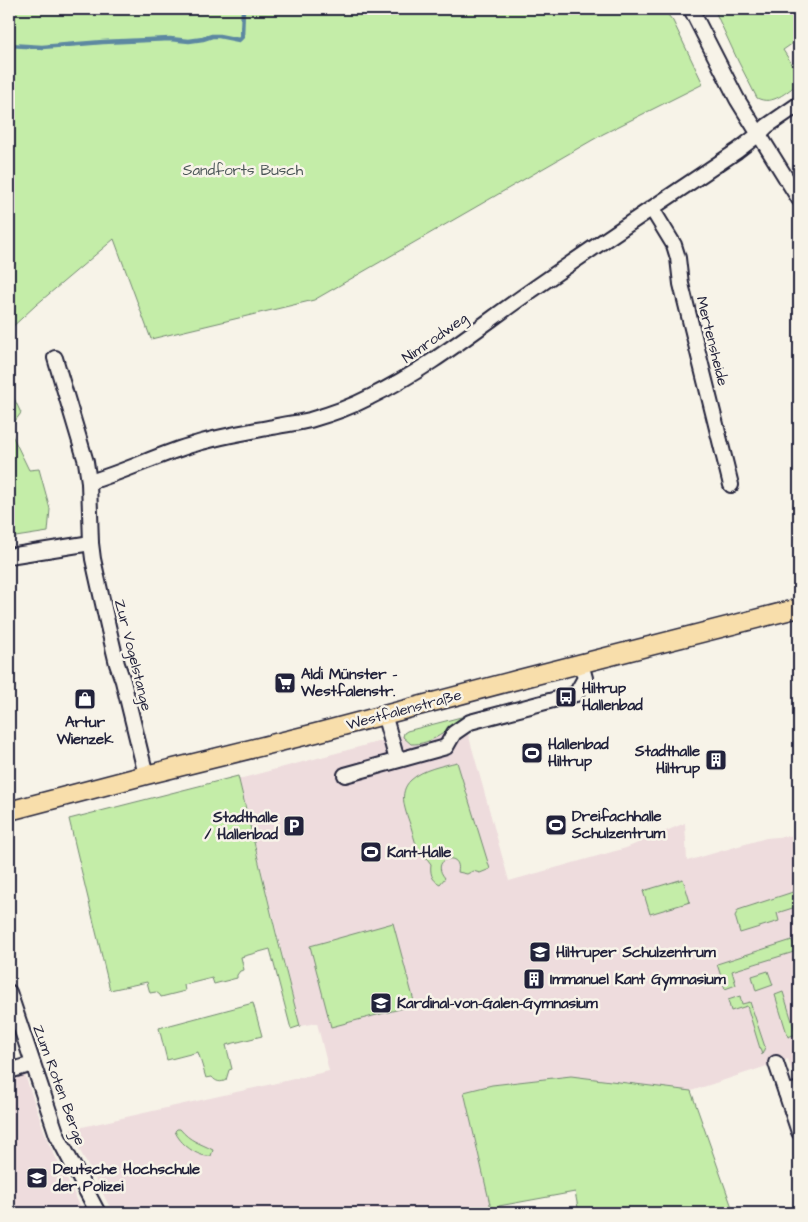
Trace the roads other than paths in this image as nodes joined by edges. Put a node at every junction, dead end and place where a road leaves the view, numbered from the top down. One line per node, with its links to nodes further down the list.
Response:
1 (691, 9): 3 (street)
2 (799, 104): 3 (street, Nimrodweg)
3 (759, 134): 4 (street); 5 (street, Nimrodweg)
4 (799, 199)
5 (652, 209): 7 (street, Nimrodweg); 8 (street, Mertensheide)
6 (55, 358): 7 (street, Zur Vogelstange)
7 (89, 482): 9 (street, Zur Vogelstange)
8 (731, 485)
9 (91, 543): 10 (street); 15 (street, Zur Vogelstange)
10 (9, 556)
11 (799, 608): 12 (main road, Westfalenstraße)
12 (581, 664): 13 (main road, Westfalenstraße); 14 (street)
13 (384, 714): 14 (street); 15 (main road, Westfalenstraße)
14 (397, 760): 16 (street)
15 (146, 775): 17 (main road, Westfalenstraße)
16 (345, 775)
17 (9, 811)
18 (9, 992): 20 (street, Zum Roten Berge)
19 (776, 1063): 22 (street)
20 (33, 1064): 21 (street); 24 (street, Zum Roten Berge)
21 (9, 1072)
22 (793, 1091): 23 (street)
23 (799, 1132)
24 (98, 1213)

